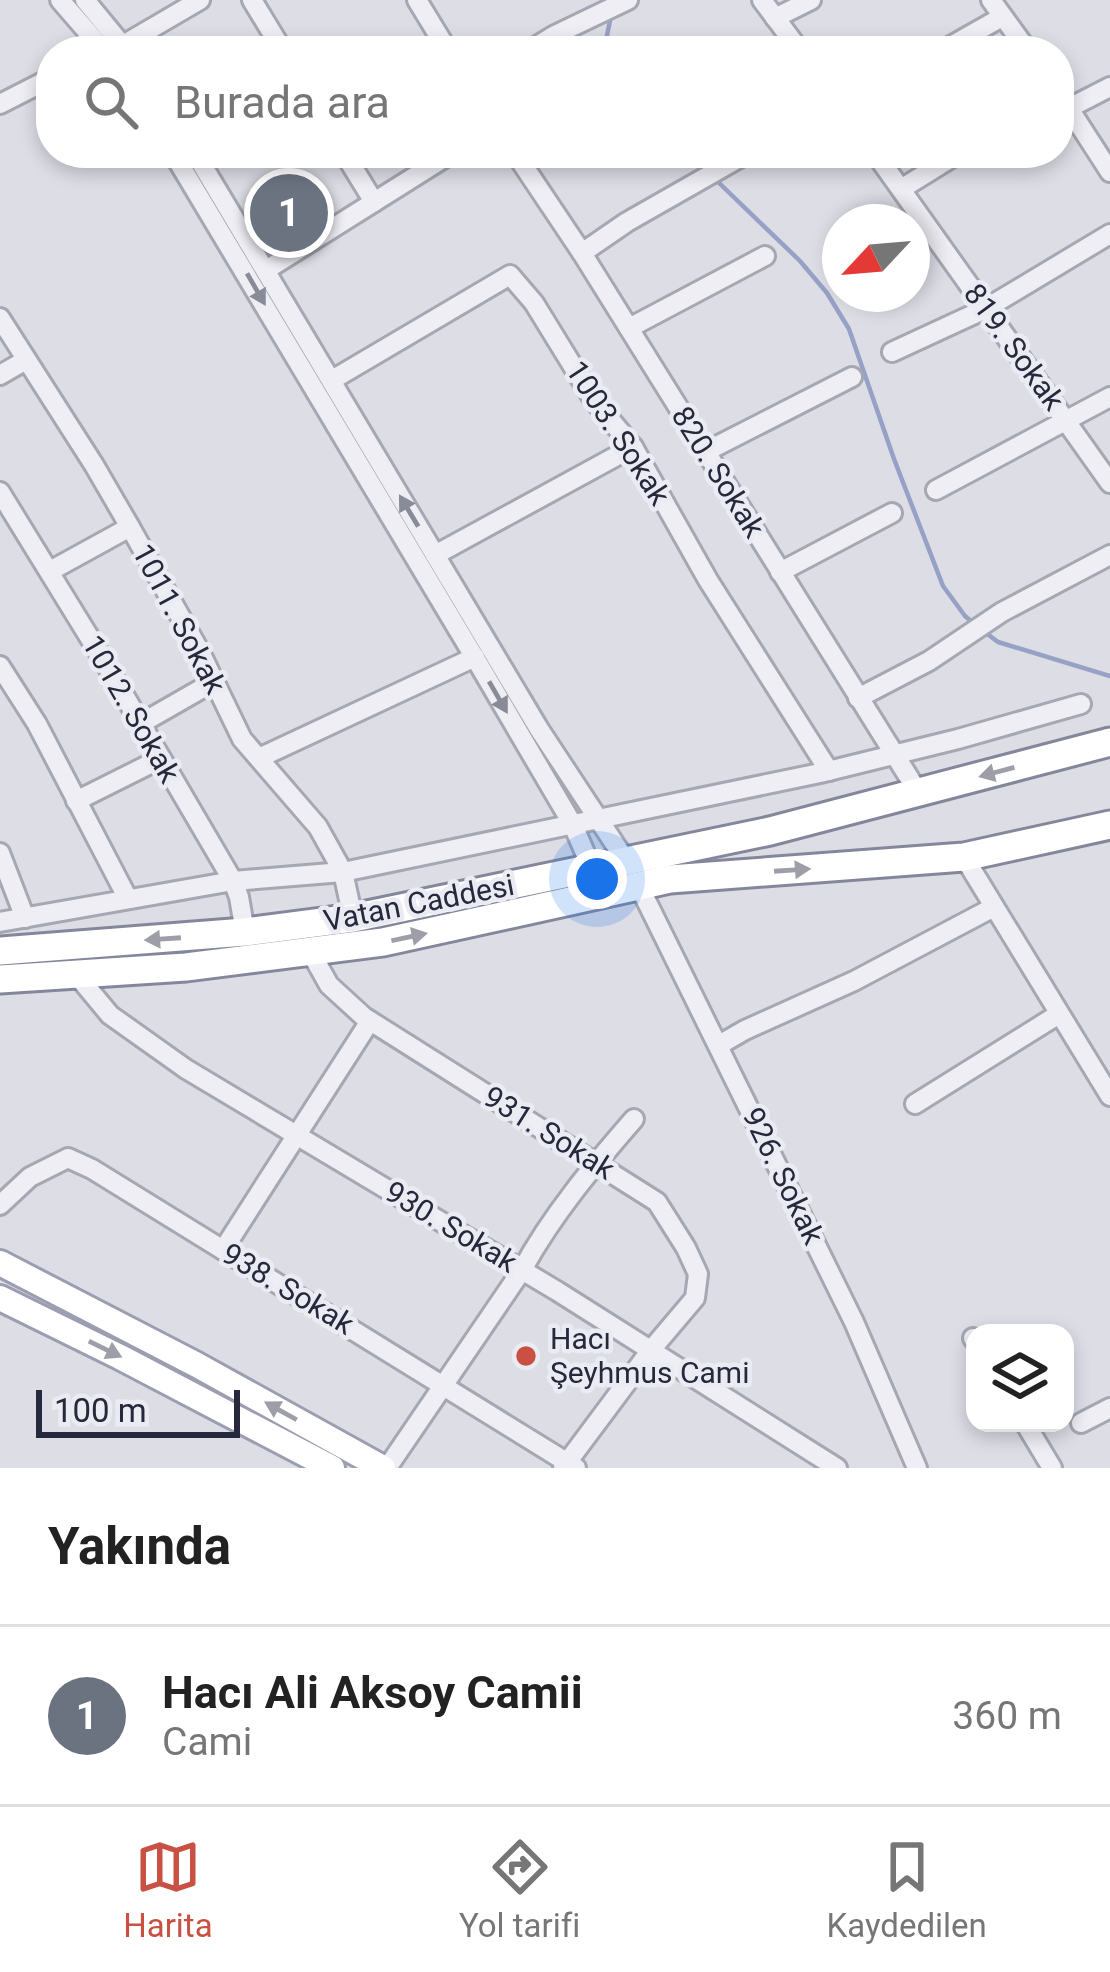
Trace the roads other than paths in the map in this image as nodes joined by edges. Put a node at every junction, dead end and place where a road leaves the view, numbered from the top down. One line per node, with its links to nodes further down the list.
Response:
1 (60, 0): 12 (street)
2 (85, 0): 13 (street)
3 (200, 0): 14 (street)
4 (252, 0): 15 (street)
5 (417, 0): 16 (street)
6 (628, 0): 17 (street)
7 (762, 0): 11 (street)
8 (811, 0): 11 (street)
9 (991, 0): 10 (street)
10 (1002, 17): 19 (street); 20 (street)
11 (775, 18): 18 (street)
12 (97, 36)
13 (104, 36)
14 (137, 36)
15 (274, 36)
16 (439, 36)
17 (552, 36)
18 (789, 36)
19 (968, 36)
20 (1017, 36)
21 (36, 86): 24 (street)
22 (1110, 88): 23 (street)
23 (1074, 97)
24 (0, 104)
25 (1074, 116): 34 (street)
26 (182, 168): 62 (street, one-way to 62)
27 (204, 168): 40 (street)
28 (353, 168): 36 (street)
29 (428, 168): 36 (street)
30 (525, 168): 38 (street, 820. Sokak)
31 (720, 168): 38 (street)
32 (885, 168): 35 (street, 819. Sokak)
33 (935, 168): 35 (street)
34 (1110, 172)
35 (901, 189): 41 (street, 819. Sokak)
36 (374, 202): 40 (street)
37 (1110, 234): 41 (street)
38 (582, 253): 43 (street, 820. Sokak)
39 (764, 256): 43 (street)
40 (266, 270): 48 (street)
41 (985, 309): 44 (street); 50 (street, 819. Sokak)
42 (0, 318): 45 (street, 1011. Sokak)
43 (629, 328): 52 (street, 820. Sokak)
44 (892, 352)
45 (26, 360): 46 (street); 57 (street, 1011. Sokak)
46 (0, 374)
47 (852, 377): 52 (street)
48 (332, 380): 51 (street, 1003. Sokak); 58 (street, one-way to 48)
49 (1110, 398): 50 (street)
50 (1067, 421): 53 (street, 819. Sokak); 54 (street)
51 (633, 447): 58 (street); 72 (street, 1003. Sokak)
52 (705, 452): 61 (street, 820. Sokak)
53 (1110, 483)
54 (936, 490)
55 (0, 492): 60 (street, 1012. Sokak)
56 (892, 513): 61 (street)
57 (130, 527): 60 (street); 64 (street, 1011. Sokak)
58 (435, 555): 75 (street)
59 (1110, 555): 65 (street)
60 (50, 571): 67 (street, 1012. Sokak)
61 (780, 572): 65 (street, 820. Sokak)
62 (475, 657): 70 (street); 76 (street, one-way to 76)
63 (0, 666): 74 (street)
64 (214, 681): 67 (street); 70 (street, 1011. Sokak)
65 (858, 698): 69 (street, 820. Sokak)
66 (1081, 704): 69 (street)
67 (140, 724): 71 (street, 1012. Sokak)
68 (1110, 742): 73 (highway, Vatan Caddesi, one-way to 73)
69 (895, 755): 72 (street); 73 (street, 820. Sokak)
70 (259, 758): 82 (street, 1011. Sokak)
71 (160, 759): 74 (street); 83 (street, 1012. Sokak)
72 (830, 771): 75 (street)
73 (918, 792): 80 (highway, Vatan Caddesi)
74 (76, 801): 85 (street)
75 (600, 820): 76 (street); 80 (street)
76 (573, 825): 81 (street); 82 (street)
77 (1110, 825): 79 (highway, Vatan Caddesi)
78 (0, 853): 87 (street)
79 (964, 857): 84 (highway, Vatan Caddesi, one-way to 79); 86 (street)
80 (626, 860): 81 (highway, Vatan Caddesi)
81 (592, 869): 88 (highway, Vatan Caddesi)
82 (343, 872): 83 (street); 88 (street, 1011. Sokak)
83 (233, 881): 85 (street); 90 (street, 1012. Sokak)
84 (640, 888): 92 (highway, Vatan Caddesi, one-way to 84); 97 (street, 926. Sokak)
85 (128, 899): 87 (street)
86 (994, 907): 95 (street); 97 (street)
87 (25, 918): 89 (street)
88 (353, 918): 90 (highway, Vatan Caddesi)
89 (0, 922)
90 (244, 932): 91 (highway, Vatan Caddesi, one-way to 91)
91 (0, 951)
92 (310, 951): 93 (highway, Vatan Caddesi); 96 (street, 931. Sokak)
93 (76, 974): 94 (highway, Vatan Caddesi); 101 (street, 930. Sokak)
94 (0, 979)
95 (1059, 1014): 98 (street); 99 (street)
96 (370, 1021): 101 (street); 102 (street, 931. Sokak)
97 (719, 1045): 117 (street, 926. Sokak)
98 (1110, 1096)
99 (915, 1104)
100 (634, 1119): 102 (street)
101 (296, 1133): 104 (street); 106 (street, 930. Sokak)
102 (596, 1162): 106 (street); 108 (street, 931. Sokak)
103 (0, 1205): 104 (street, 938. Sokak)
104 (223, 1250): 109 (street, 938. Sokak)
105 (0, 1263): 115 (main road, one-way to 105)
106 (522, 1270): 108 (street, 930. Sokak); 109 (street)
107 (0, 1298): 114 (main road, one-way to 114)
108 (651, 1350): 113 (street, 931. Sokak); 116 (street, 930. Sokak)
109 (443, 1384): 113 (street, 938. Sokak); 115 (street)
110 (1110, 1408): 111 (street)
111 (1081, 1423)
112 (1030, 1432): 118 (street)
113 (569, 1466)
114 (332, 1468)
115 (385, 1468)
116 (837, 1468)
117 (917, 1468)
118 (1052, 1468)

